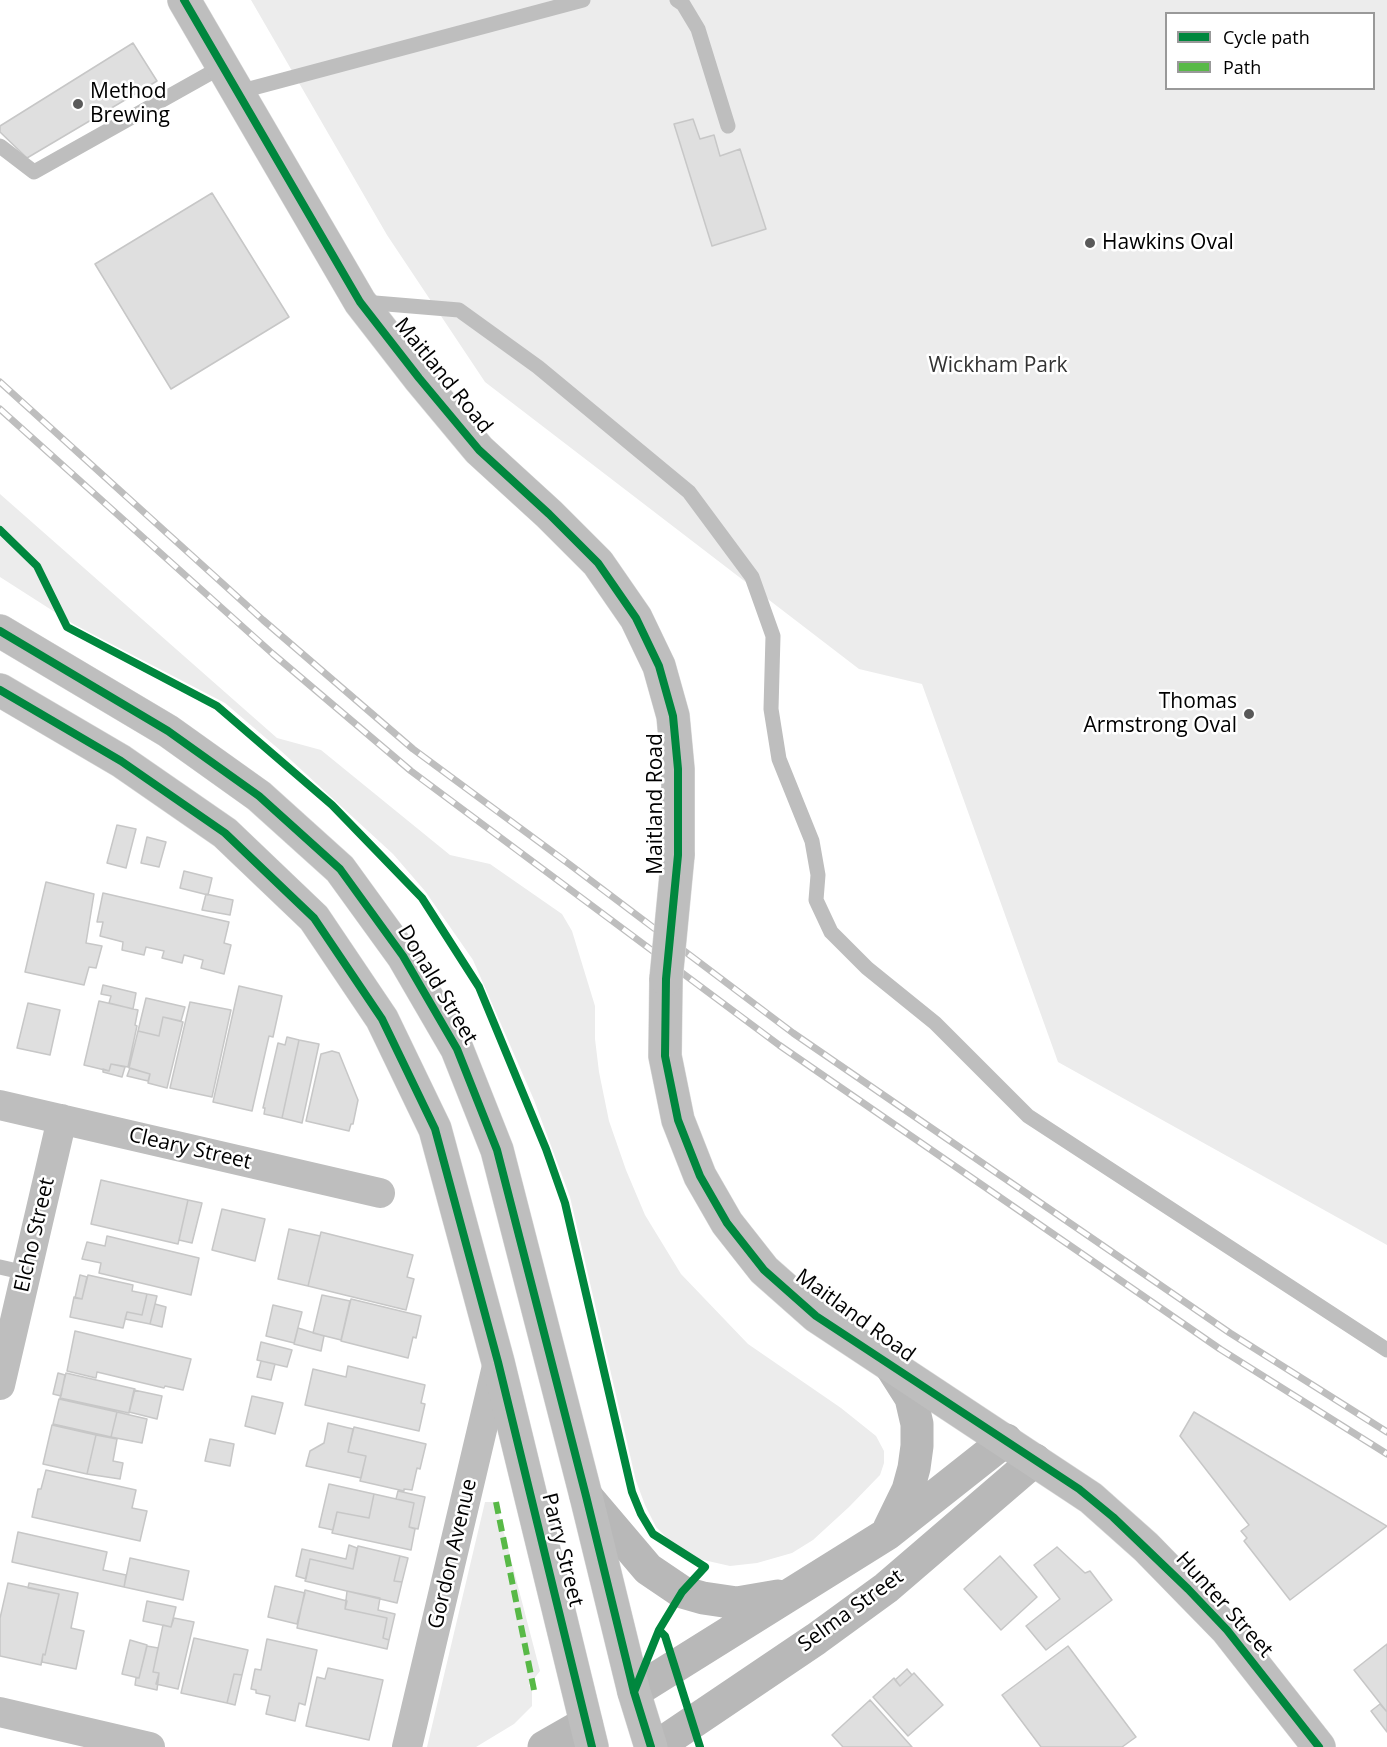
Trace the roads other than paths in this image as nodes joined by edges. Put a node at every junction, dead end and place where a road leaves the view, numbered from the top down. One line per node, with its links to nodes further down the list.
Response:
1 (184, 0): 4 (main road, Maitland Road)
2 (583, 0): 4 (lane)
3 (677, 0): 5 (lane)
4 (231, 79): 6 (lane); 7 (main road, Maitland Road)
5 (728, 126)
6 (0, 146)
7 (360, 302): 14 (lane); 16 (main road, Maitland Road, bridge)
8 (0, 631): 20 (main road, Donald Street)
9 (0, 690): 15 (main road)
10 (0, 1105): 11 (street, Cleary Street)
11 (62, 1119): 12 (street, Cleary Street); 13 (street, Elcho Street)
12 (380, 1193)
13 (13, 1270): 17 (street, Elcho Street)
14 (1387, 1350)
15 (498, 1362): 26 (main road, Parry Street); 28 (street, Gordon Avenue)
16 (890, 1365): 18 (main road, Maitland Road); 22 (main road)
17 (0, 1385)
18 (1006, 1440): 19 (main road, Maitland Road); 22 (main road, Selma Street)
19 (1035, 1460): 21 (main road, Maitland Road); 31 (main road, Selma Street)
20 (586, 1496): 23 (main road); 24 (main road, Parry Street)
21 (1090, 1498): 32 (main road, Hunter Street)
22 (887, 1534): 23 (main road, Selma Street)
23 (793, 1594): 24 (main road, Selma Street)
24 (634, 1692): 26 (main road); 30 (main road, Parry Street)
25 (0, 1712): 27 (street)
26 (589, 1735): 29 (main road)
27 (150, 1747)
28 (407, 1747)
29 (544, 1747)
30 (651, 1747)
31 (656, 1747)
32 (1319, 1747)

